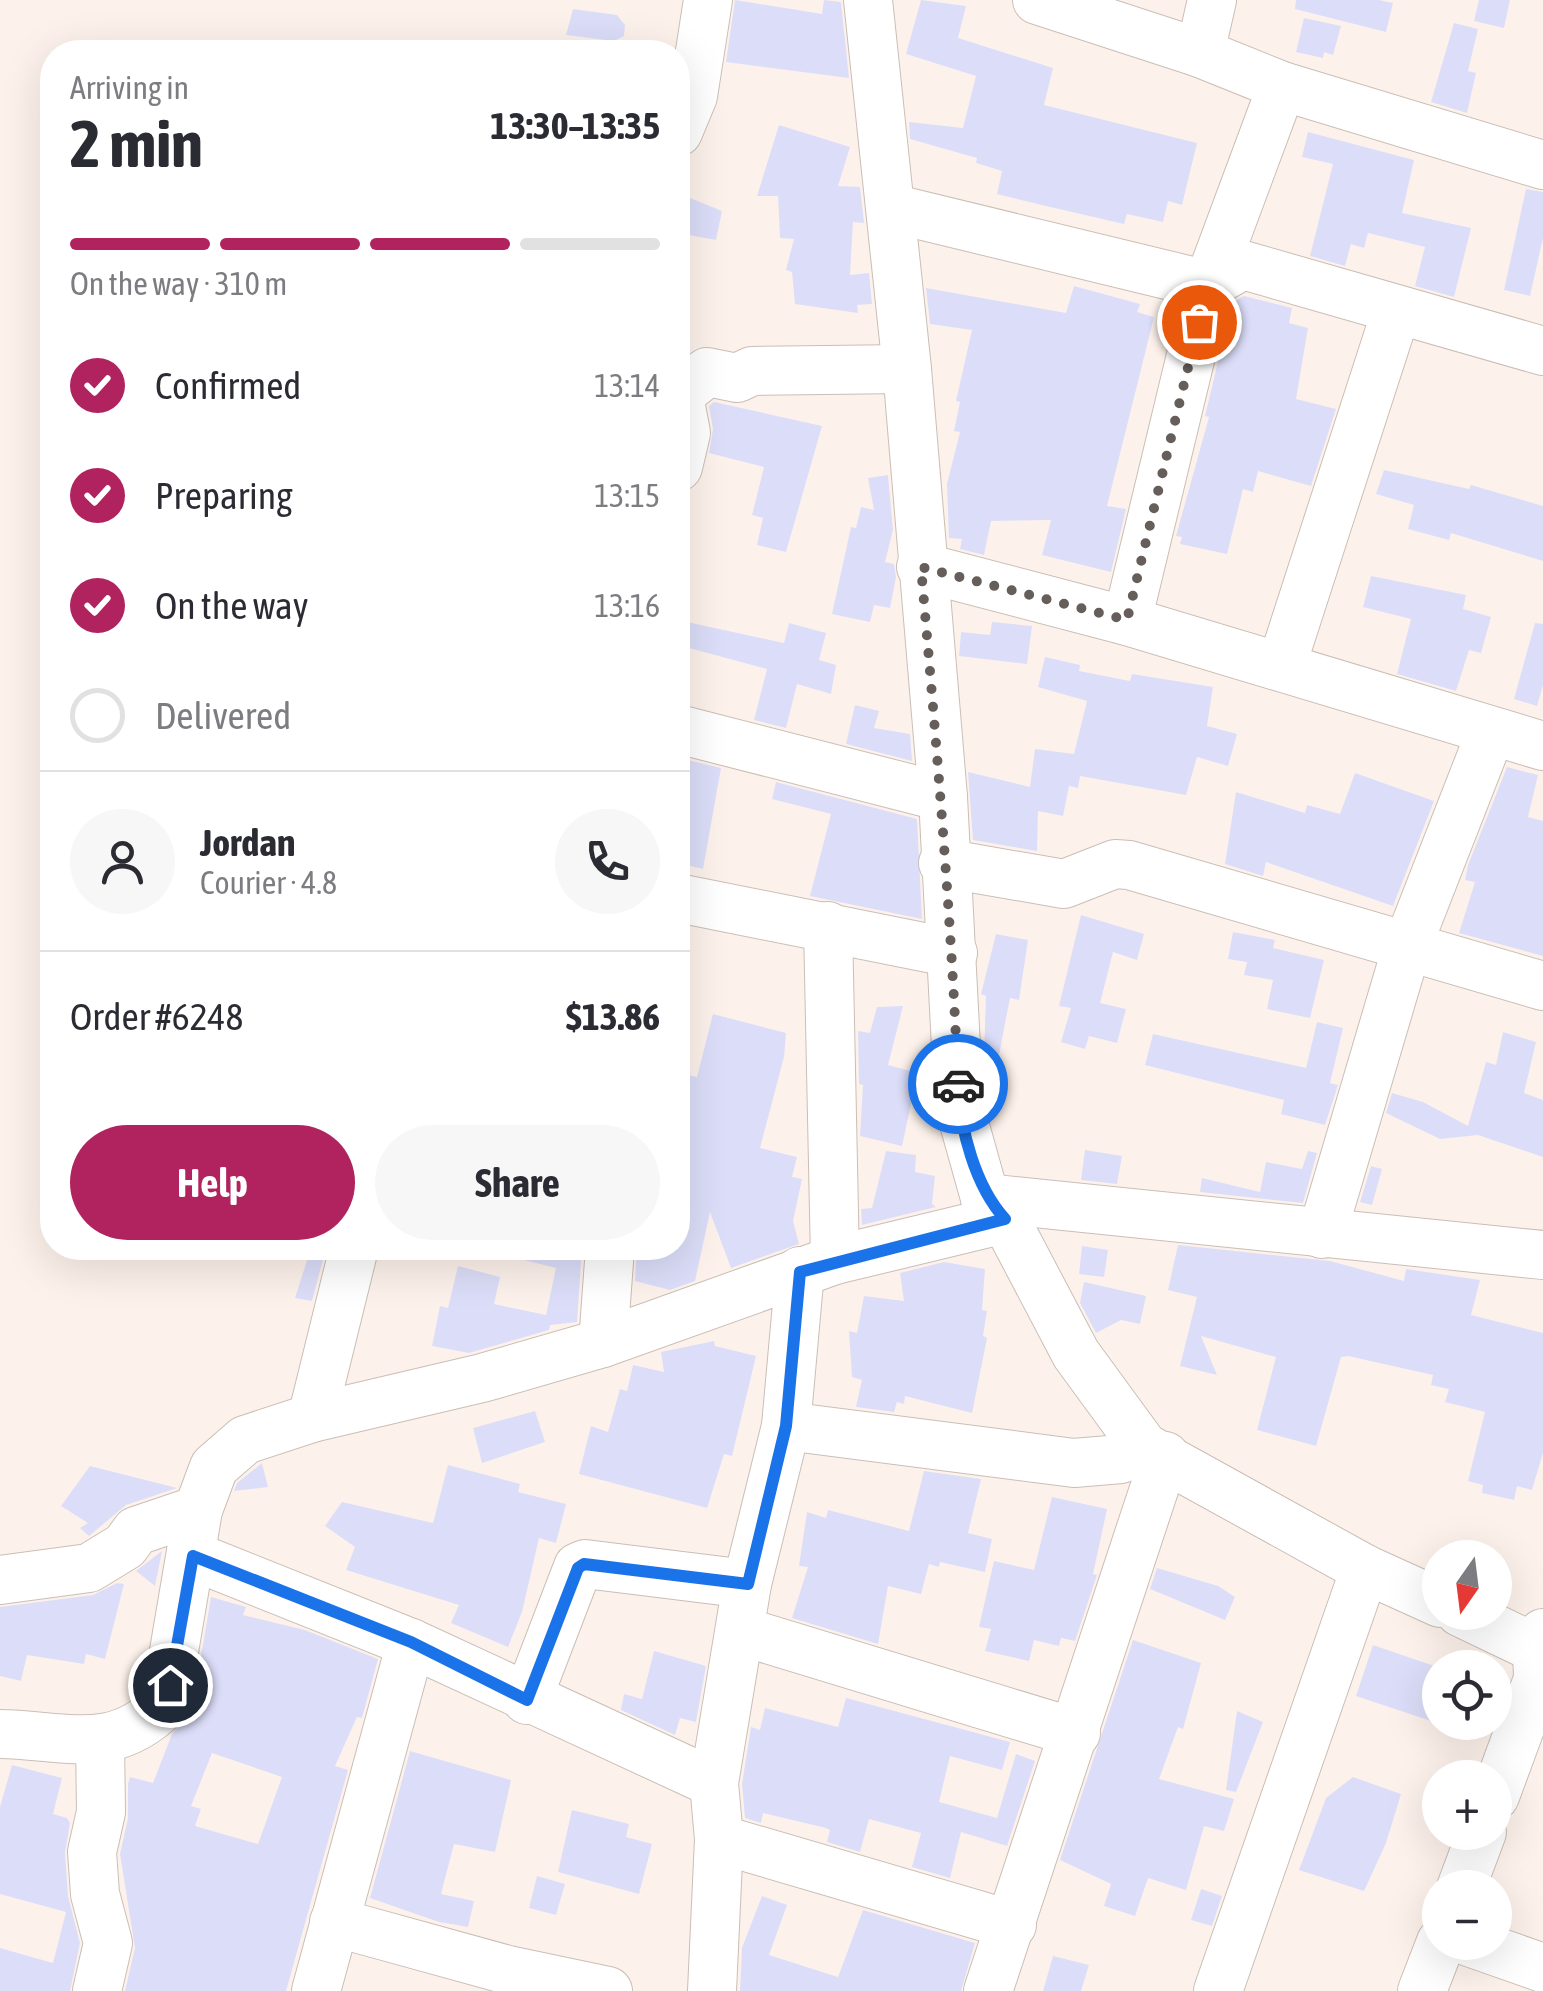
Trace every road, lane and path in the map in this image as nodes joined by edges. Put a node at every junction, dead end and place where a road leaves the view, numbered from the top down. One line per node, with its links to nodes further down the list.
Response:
1 (708, 0): 7 (street)
2 (868, 0): 9 (street)
3 (1212, 0): 5 (street)
4 (1068, 4): 5 (street)
5 (1200, 53): 6 (street)
6 (1282, 86): 8 (street); 10 (street)
7 (690, 101)
8 (1543, 165)
9 (891, 208): 10 (street); 13 (street)
10 (1208, 285): 11 (street); 16 (street)
11 (1396, 312): 12 (street); 17 (street)
12 (1543, 352)
13 (907, 369): 14 (street); 15 (street)
14 (690, 384)
15 (921, 567): 16 (street); 21 (street)
16 (1127, 620): 17 (street)
17 (1282, 667): 19 (street)
18 (690, 732): 21 (street)
19 (1491, 732): 20 (street); 25 (street)
20 (1543, 746)
21 (942, 798): 22 (street)
22 (942, 863): 25 (street); 26 (street)
23 (690, 900): 24 (street)
24 (828, 926): 26 (street); 33 (street)
25 (1407, 947): 27 (street); 29 (street)
26 (953, 953): 28 (street)
27 (1543, 986)
28 (995, 1208): 29 (street); 33 (street); 37 (street)
29 (1322, 1234): 30 (street)
30 (1543, 1255)
31 (351, 1260): 35 (street)
32 (609, 1260): 34 (street)
33 (818, 1266): 34 (street); 36 (street)
34 (603, 1343): 35 (street)
35 (312, 1418): 38 (street)
36 (786, 1426): 37 (street); 41 (street)
37 (1155, 1451): 39 (street); 49 (street)
38 (196, 1533): 40 (street); 46 (street); 51 (street)
39 (1366, 1569): 42 (street); 66 (street)
40 (0, 1580)
41 (748, 1584): 44 (street); 47 (street)
42 (1422, 1595)
43 (1510, 1630): 45 (street)
44 (740, 1631): 49 (street); 53 (street)
45 (1540, 1641): 48 (street)
46 (411, 1642): 47 (street); 55 (street)
47 (527, 1700): 53 (street)
48 (1536, 1705): 52 (street)
49 (1076, 1732): 56 (street)
50 (0, 1734): 51 (street)
51 (100, 1740): 61 (street)
52 (1511, 1760)
53 (714, 1783): 54 (street)
54 (718, 1839): 56 (street); 64 (street)
55 (334, 1922): 60 (street); 62 (street)
56 (1012, 1926): 65 (street)
57 (1512, 1957): 59 (street)
58 (1433, 1960): 67 (street)
59 (1543, 1968)
60 (502, 1980): 63 (street)
61 (97, 1991)
62 (316, 1991)
63 (608, 1991)
64 (712, 1991)
65 (988, 1991)
66 (1218, 1991)
67 (1422, 1991)

